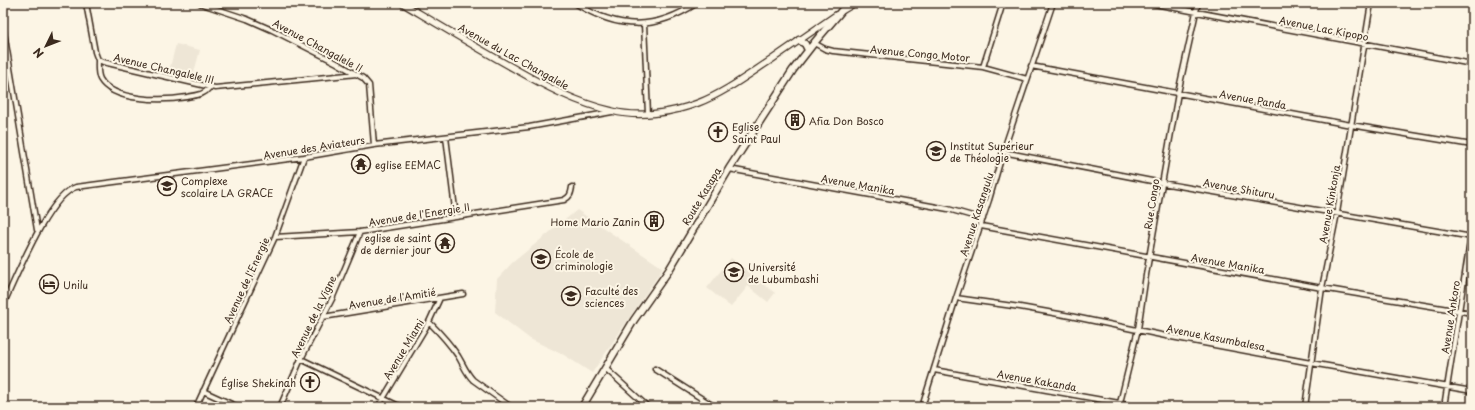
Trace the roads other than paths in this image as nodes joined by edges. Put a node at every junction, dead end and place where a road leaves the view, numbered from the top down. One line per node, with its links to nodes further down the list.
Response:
1 (86, 3): 21 (street, Avenue Changalele III)
2 (199, 3): 25 (street, Avenue Changalele II)
3 (402, 3): 29 (street, Avenue du Lac Changalele)
4 (575, 3): 15 (street)
5 (697, 3): 15 (street)
6 (848, 3): 13 (main road, Route Kasapa)
7 (855, 3): 13 (street, Avenue du Lac Changalele)
8 (1003, 3): 24 (street, Avenue Congo Motor)
9 (1053, 3): 23 (street, Avenue Kasangulu)
10 (1149, 3): 14 (street, Avenue Lac Kipopo)
11 (1198, 3): 14 (street, Rue Congo)
12 (1371, 3): 19 (street, Avenue Kinkonja)
13 (840, 12): 17 (street, Avenue du Lac Changalele); 18 (main road, Route Kasapa)
14 (1196, 12): 19 (street, Avenue Lac Kipopo); 28 (street, Rue Congo)
15 (644, 24): 30 (street)
16 (3, 26): 45 (street)
17 (799, 40): 20 (main road); 30 (street, Avenue du Lac Changalele)
18 (814, 43): 20 (main road, Route Kasapa); 24 (street, Avenue Congo Motor)
19 (1365, 44): 22 (street, Avenue Lac Kipopo); 31 (street, Avenue Kinkonja)
20 (808, 50): 37 (main road, Route Kasapa)
21 (98, 60): 27 (street, Avenue Changalele III); 27 (street)
22 (1472, 64)
23 (1031, 66): 26 (street, Avenue Kasangulu); 28 (street, Avenue Panda)
24 (983, 67): 26 (street)
25 (357, 74): 27 (street, Avenue Changalele III); 33 (street, Avenue Changalele II)
26 (1027, 79): 35 (street, Avenue Kasangulu)
27 (209, 88)
28 (1178, 93): 31 (street, Avenue Panda); 38 (street, Rue Congo)
29 (612, 111): 30 (street, Avenue du Lac Changalele); 32 (street, Avenue des Aviateurs)
30 (648, 114)
31 (1351, 125): 34 (street, Avenue Panda); 40 (street, Avenue Kinkonja)
32 (446, 137): 33 (street, Avenue des Aviateurs); 41 (street)
33 (374, 145): 36 (street, Avenue des Aviateurs)
34 (1472, 146)
35 (1003, 152): 38 (street, Avenue Shituru); 42 (street, Avenue Kasangulu)
36 (304, 157): 45 (street, Avenue des Aviateurs); 47 (street, Avenue de l'Energie)
37 (729, 169): 42 (street, Avenue Manika); 62 (main road, Route Kasapa)
38 (1162, 182): 40 (street, Avenue Shituru); 49 (street, Rue Congo)
39 (572, 187): 41 (street, Avenue de l'Energie II)
40 (1337, 213): 48 (street, Avenue Shituru); 50 (street, Avenue Kinkonja)
41 (456, 217): 46 (street, Avenue de l'Energie II)
42 (983, 219): 43 (street, Avenue Kasangulu)
43 (981, 226): 49 (street, Avenue Manika); 53 (street, Avenue Kasangulu)
44 (1472, 229): 48 (street, Avenue Ankoro)
45 (37, 231): 54 (street, Avenue des Aviateurs)
46 (360, 232): 47 (street, Avenue de l'Energie II); 57 (street, Avenue de la Vigne)
47 (275, 237): 66 (street, Avenue de l'Energie)
48 (1471, 237): 55 (street, Avenue Ankoro)
49 (1150, 256): 50 (street, Avenue Manika); 59 (street, Rue Congo)
50 (1322, 288): 55 (street, Avenue Manika); 61 (street, Avenue Kinkonja)
51 (463, 294): 52 (street, Avenue de l'Amitié)
52 (440, 298): 57 (street, Avenue de l'Amitié); 58 (street, Avenue Miami)
53 (956, 298): 59 (street, Avenue Kasumbalesa); 64 (street, Avenue Kasangulu)
54 (3, 305)
55 (1459, 311): 56 (street, Avenue Manika); 65 (street, Avenue Ankoro)
56 (1472, 313)
57 (323, 317): 60 (street, Avenue de la Vigne)
58 (429, 322): 68 (street, Avenue Miami); 75 (street)
59 (1138, 329): 61 (street, Avenue Kasumbalesa); 69 (street, Rue Congo)
60 (301, 359): 68 (street); 72 (street, Avenue de la Vigne)
61 (1311, 363): 65 (street, Avenue Kasumbalesa); 81 (street, Avenue Kinkonja)
62 (605, 368): 76 (main road, Route Kasapa); 77 (street)
63 (655, 369): 78 (street)
64 (934, 370): 69 (street, Avenue Kakanda); 79 (street, Avenue Kasangulu)
65 (1447, 388): 67 (street, Avenue Kasumbalesa); 82 (street, Avenue Ankoro)
66 (204, 391): 70 (street, Avenue de l'Energie); 71 (street)
67 (1472, 391)
68 (384, 398): 73 (street, Avenue Miami); 74 (street)
69 (1119, 405): 80 (street, Avenue Kakanda)
70 (196, 407)
71 (238, 407)
72 (280, 407)
73 (378, 407)
74 (401, 407)
75 (511, 407)
76 (582, 407)
77 (648, 407)
78 (715, 407)
79 (922, 407)
80 (1136, 407)
81 (1305, 407)
82 (1444, 407)

